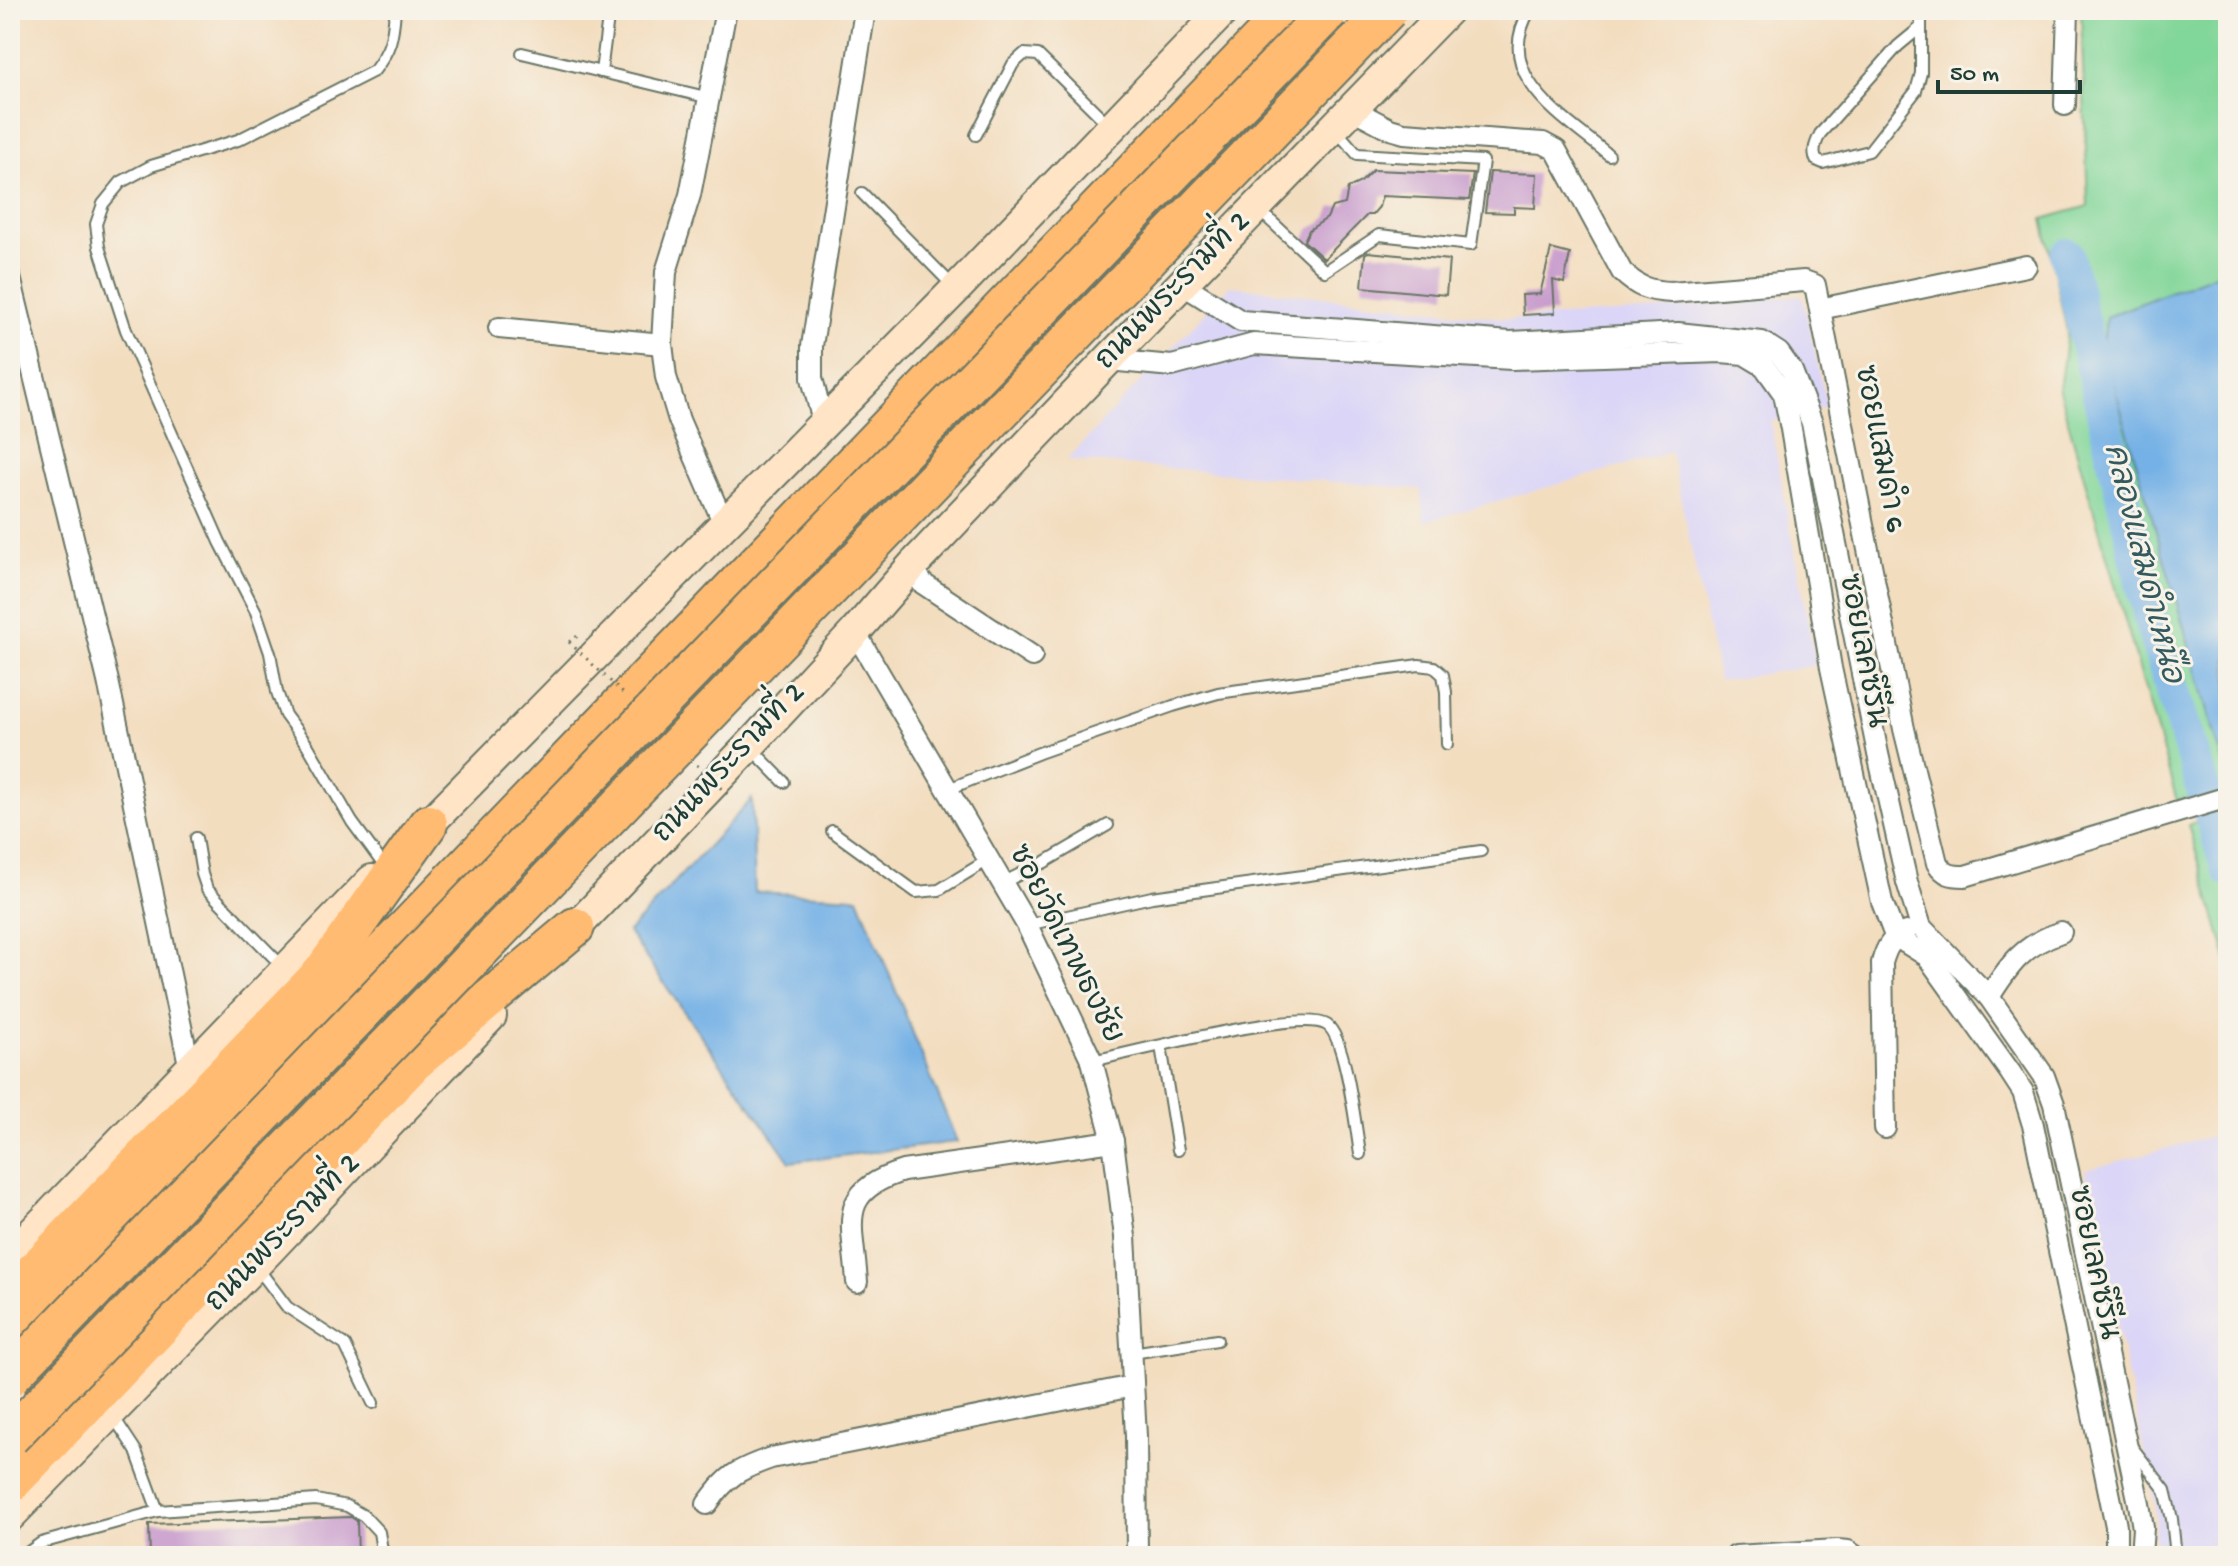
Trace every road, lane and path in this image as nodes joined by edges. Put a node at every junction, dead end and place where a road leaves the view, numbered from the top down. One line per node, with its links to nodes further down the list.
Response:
1 (395, 10): 52 (lane)
2 (609, 10): 15 (lane)
3 (726, 10): 16 (street)
4 (865, 10): 33 (street)
5 (1224, 10): 19 (main road)
6 (1289, 10): 51 (highway)
7 (1330, 10): 79 (highway, bridge)
8 (1386, 10): 54 (highway, ถนนพระรามที่ 2); 84 (highway, bridge)
9 (1448, 10): 18 (main road, ถนนพระรามที่ 2)
10 (1530, 10): 21 (lane)
11 (1921, 10): 13 (lane)
12 (2068, 10): 17 (street)
13 (1921, 27): 13 (lane)
14 (522, 53): 15 (lane)
15 (601, 72): 16 (lane)
16 (710, 98): 30 (street)
17 (2065, 105)
18 (1343, 118): 23 (main road, ถนนพระรามที่ 2); 23 (lane); 28 (street, ซอยแสมดำ 6)
19 (1112, 128): 20 (lane); 27 (main road)
20 (976, 135)
21 (1609, 155)
22 (862, 193): 27 (lane)
23 (1257, 207): 26 (main road, ถนนพระรามที่ 2)
24 (2026, 266): 28 (street)
25 (10, 277): 65 (street)
26 (1182, 284): 31 (street, ซอยเลคซีรีน); 32 (main road, ถนนพระรามที่ 2)
27 (956, 289): 33 (main road)
28 (1820, 309): 44 (street, ซอยแสมดำ 6)
29 (499, 328): 30 (street)
30 (662, 344): 36 (street)
31 (1511, 350): 32 (street, ซอยเลคซีรีน); 34 (street, ซอยเลคซีรีน); 35 (street, ซอยเลคซีรีน)
32 (1108, 360): 37 (main road, ถนนพระรามที่ 2)
33 (823, 422): 36 (main road)
34 (1812, 423): 35 (street); 57 (street, ซอยเลคซีรีน)
35 (1791, 429): 59 (street, ซอยเลคซีรีน)
36 (724, 524): 45 (main road)
37 (913, 565): 38 (main road, ถนนพระรามที่ 2); 39 (street)
38 (855, 632): 41 (main road, ถนนพระรามที่ 2); 43 (street, ซอยวัดเทพธงชัย)
39 (1032, 656)
40 (1447, 744): 43 (lane)
41 (749, 746): 42 (lane); 56 (main road, ถนนพระรามที่ 2)
42 (784, 782)
43 (946, 790): 50 (street, ซอยวัดเทพธงชัย)
44 (2228, 797)
45 (428, 824): 52 (main road); 60 (highway)
46 (1108, 825): 53 (lane)
47 (832, 831): 50 (lane)
48 (196, 838): 60 (lane)
49 (1481, 851): 55 (lane)
50 (988, 860): 53 (street, ซอยวัดเทพธงชัย)
51 (464, 865): 60 (highway); 76 (highway)
52 (385, 867): 60 (main road)
53 (1002, 883): 55 (street, ซอยวัดเทพธงชัย)
54 (510, 910): 64 (highway); 83 (highway, ถนนพระรามที่ 2)
55 (1027, 925): 63 (street, ซอยวัดเทพธงชัย)
56 (575, 927): 64 (highway); 71 (main road, ถนนพระรามที่ 2)
57 (1921, 927): 59 (street); 61 (street, ซอยเลคซีรีน)
58 (2061, 932): 61 (street)
59 (1895, 936): 66 (street); 73 (street, ซอยเลคซีรีน)
60 (303, 972): 65 (main road); 75 (highway)
61 (1989, 997): 72 (street, ซอยเลคซีรีน)
62 (1161, 1046): 63 (lane); 68 (lane); 69 (lane)
63 (1092, 1061): 67 (street, ซอยวัดเทพธงชัย)
64 (413, 1063): 86 (highway)
65 (190, 1069): 70 (main road)
66 (1885, 1128)
67 (1113, 1141): 74 (street); 78 (street, ซอยวัดเทพธงชัย)
68 (1178, 1150)
69 (1360, 1154)
70 (10, 1256)
71 (255, 1265): 81 (lane); 82 (main road, ถนนพระรามที่ 2)
72 (2089, 1267): 73 (street); 85 (street, ซอยเลคซีรีน)
73 (2064, 1274): 95 (street, ซอยเลคซีรีน)
74 (857, 1282)
75 (10, 1296)
76 (10, 1340)
77 (1217, 1340): 78 (lane)
78 (1132, 1353): 80 (street, ซอยวัดเทพธงชัย)
79 (10, 1377)
80 (1133, 1386): 87 (street); 92 (street, ซอยวัดเทพธงชัย)
81 (373, 1403)
82 (111, 1413): 88 (lane); 89 (main road, ถนนพระรามที่ 2)
83 (10, 1427)
84 (10, 1437)
85 (2126, 1439): 96 (street, ซอยเลคซีรีน); 97 (lane)
86 (10, 1484)
87 (707, 1504)
88 (158, 1511): 90 (lane); 91 (lane)
89 (10, 1516)
90 (23, 1556)
91 (383, 1556)
92 (1137, 1556)
93 (1736, 1556): 94 (street)
94 (1855, 1556)
95 (2116, 1556)
96 (2141, 1556)
97 (2176, 1556)

